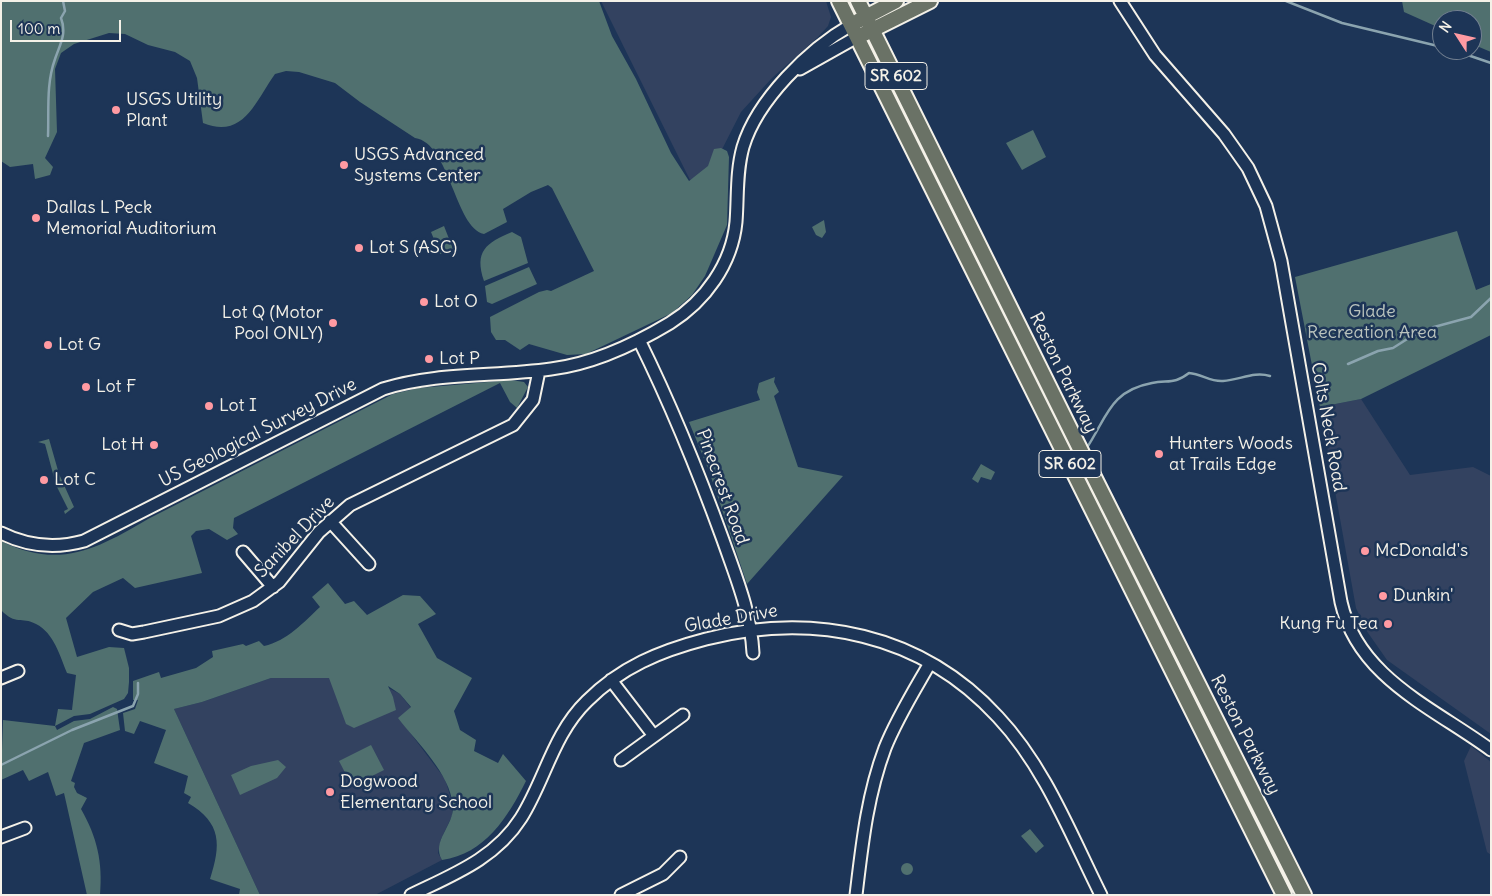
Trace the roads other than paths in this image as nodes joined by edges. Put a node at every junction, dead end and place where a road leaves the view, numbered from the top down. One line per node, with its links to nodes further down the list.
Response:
1 (839, 1): 7 (main road, Reston Parkway / SR 602)
2 (858, 1): 6 (main road, Reston Parkway / SR 602)
3 (896, 1): 6 (main road)
4 (930, 1): 8 (main road)
5 (1120, 1): 27 (street, Colts Neck Road)
6 (866, 16): 7 (main road); 8 (main road, Reston Parkway / SR 602)
7 (851, 25): 9 (main road, Reston Parkway / SR 602); 10 (street, US Geological Survey Drive)
8 (873, 29): 9 (main road); 37 (main road, Reston Parkway / SR 602)
9 (857, 38): 10 (street); 36 (main road, Reston Parkway / SR 602)
10 (792, 74): 11 (street, US Geological Survey Drive)
11 (639, 340): 12 (street, US Geological Survey Drive); 19 (street, Pinecrest Road)
12 (539, 370): 13 (street, Sanibel Drive); 14 (street, US Geological Survey Drive)
13 (330, 521): 16 (street); 17 (street, Sanibel Drive)
14 (1, 532)
15 (243, 552): 17 (street)
16 (369, 564)
17 (273, 587): 18 (street, Sanibel Drive)
18 (119, 630)
19 (752, 630): 20 (street, Pinecrest Road); 21 (street, Glade Drive); 24 (street, Glade Drive)
20 (753, 653)
21 (930, 663): 34 (street); 35 (street, Glade Drive)
22 (18, 671): 23 (street)
23 (1, 678)
24 (611, 680): 26 (street); 33 (street, Glade Drive)
25 (683, 715): 26 (street)
26 (654, 736): 28 (street)
27 (1491, 750)
28 (621, 760)
29 (25, 828): 30 (street)
30 (1, 837)
31 (680, 857): 32 (street)
32 (624, 894)
33 (411, 895)
34 (856, 895)
35 (1101, 895)
36 (1284, 895)
37 (1304, 895)

